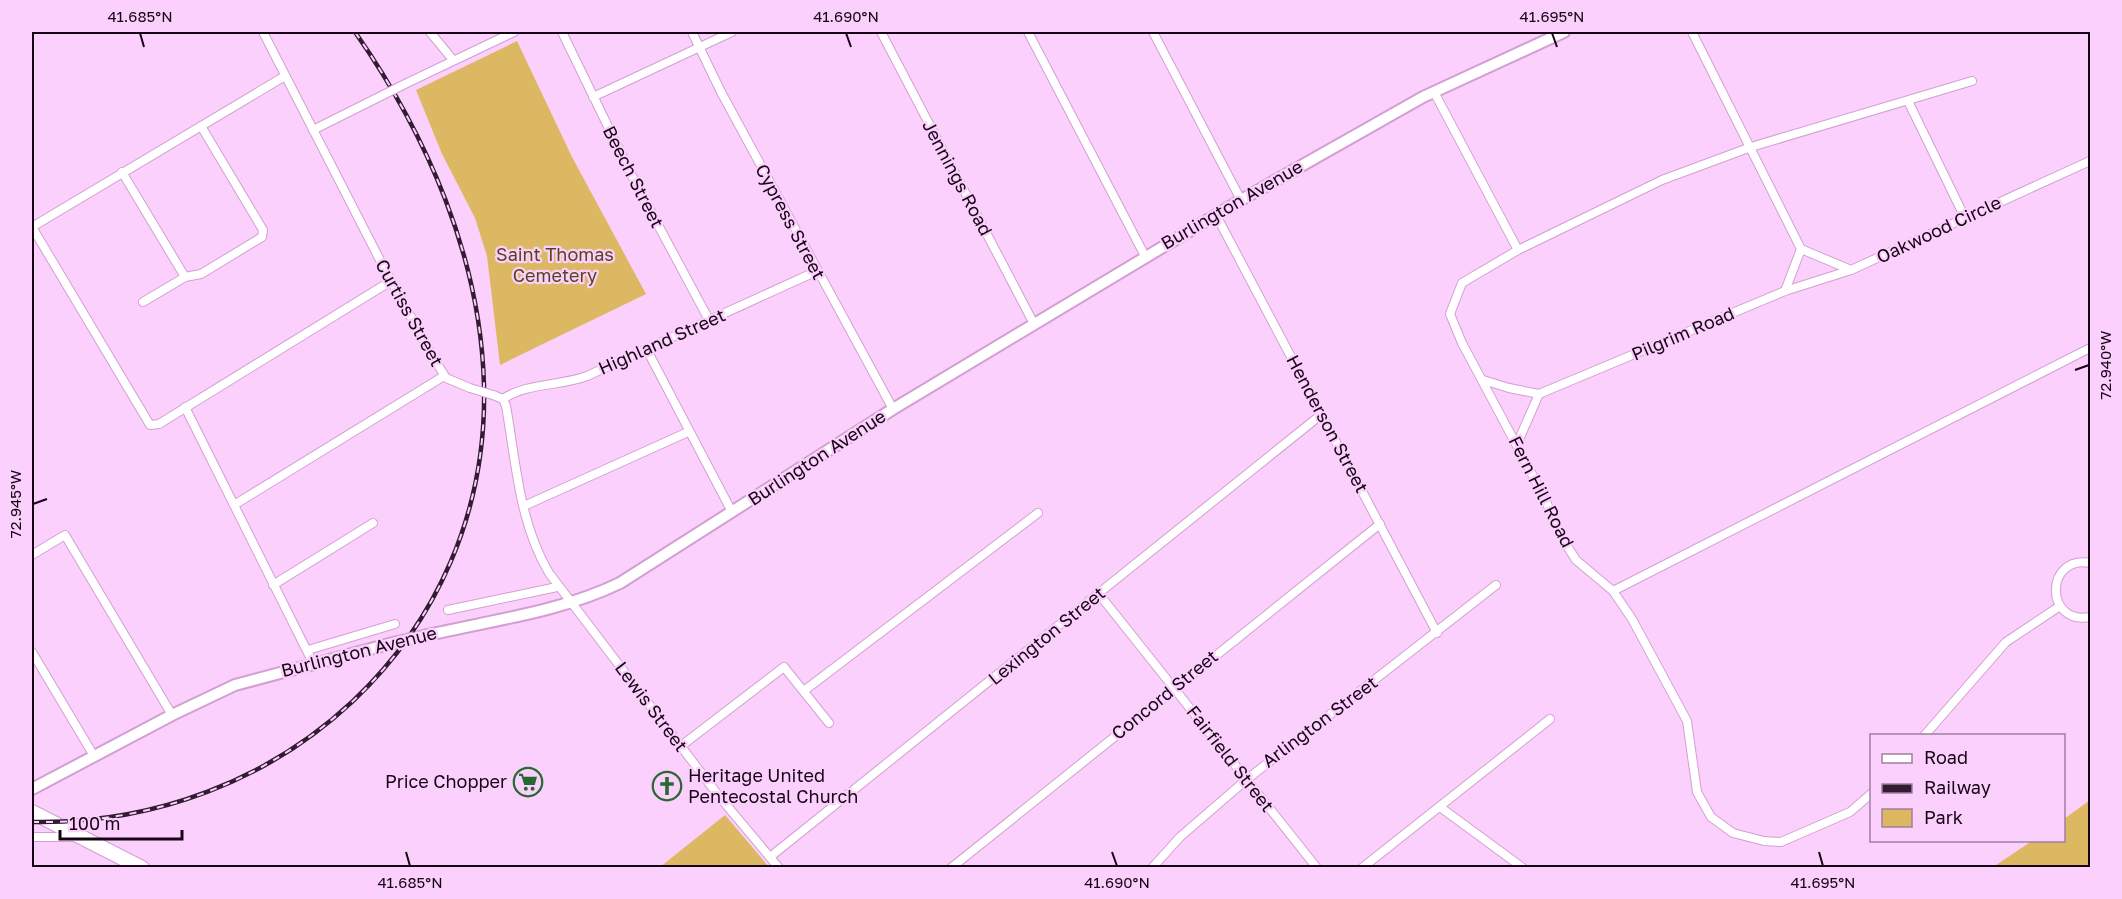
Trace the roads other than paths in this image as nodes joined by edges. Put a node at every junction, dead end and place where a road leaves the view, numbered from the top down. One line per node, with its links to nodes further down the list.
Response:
1 (263, 32): 14 (street, Curtiss Street)
2 (430, 32): 13 (street)
3 (513, 32): 13 (street)
4 (562, 32): 17 (street, Beech Street)
5 (692, 32): 12 (street, Cypress Street)
6 (732, 32): 12 (street)
7 (881, 32): 38 (street, Jennings Road)
8 (1028, 32): 30 (street)
9 (1153, 32): 24 (street)
10 (1564, 32): 16 (main road, Burlington Avenue)
11 (1692, 32): 21 (street)
12 (700, 47): 17 (street); 32 (street, Cypress Street)
13 (453, 60): 20 (street, bridge)
14 (285, 76): 19 (street); 20 (street, Curtiss Street)
15 (1972, 81): 18 (street, Fern Hill Road)
16 (1434, 92): 24 (main road, Burlington Avenue); 29 (street)
17 (593, 98): 37 (street, Beech Street)
18 (1908, 101): 21 (street, Fern Hill Road); 26 (street)
19 (201, 126): 23 (street); 33 (street)
20 (313, 130): 34 (street, Curtiss Street)
21 (1751, 147): 28 (street); 29 (street, Fern Hill Road)
22 (2091, 161): 26 (street, Oakwood Circle)
23 (122, 172): 27 (street); 33 (street)
24 (1241, 200): 25 (main road, Burlington Avenue)
25 (1216, 215): 30 (main road, Burlington Avenue); 47 (street, Henderson Street)
26 (1965, 218): 31 (street, Oakwood Circle)
27 (32, 227): 45 (street)
28 (1801, 249): 31 (street); 35 (street)
29 (1518, 250): 42 (street, Fern Hill Road)
30 (1145, 256): 38 (main road, Burlington Avenue)
31 (1851, 270): 35 (street, Oakwood Circle)
32 (817, 271): 37 (street, Highland Street); 46 (street, Cypress Street)
33 (185, 277): 36 (street)
34 (391, 281): 41 (street, Curtiss Street); 45 (street)
35 (1785, 291): 43 (street, Pilgrim Road)
36 (143, 302)
37 (709, 320): 40 (street, Highland Street)
38 (1034, 324): 46 (main road, Burlington Avenue)
39 (2091, 348): 61 (street)
40 (647, 350): 44 (street, Highland Street); 48 (street)
41 (444, 375): 44 (street, Curtiss Street, bridge); 50 (street)
42 (1484, 380): 43 (street); 49 (street, Fern Hill Road)
43 (1539, 394): 49 (street)
44 (502, 399): 51 (street)
45 (185, 407): 50 (street)
46 (893, 410): 52 (main road, Burlington Avenue)
47 (1322, 414): 55 (street, Henderson Street); 62 (street, Lexington Street)
48 (688, 432): 51 (street); 52 (street)
49 (1517, 444): 61 (street, Fern Hill Road)
50 (234, 505): 58 (street)
51 (524, 506): 60 (street)
52 (732, 512): 63 (main road, Burlington Avenue)
53 (1038, 513): 73 (street)
54 (373, 523): 58 (street)
55 (1380, 524): 68 (street, Henderson Street); 72 (street, Concord Street)
56 (32, 555): 74 (street)
57 (2091, 563): 64 (street)
58 (273, 585): 69 (street)
59 (1496, 585): 68 (street, Arlington Street)
60 (557, 587): 63 (street); 65 (street, Burlington Avenue)
61 (1613, 591): 82 (street, Fern Hill Road)
62 (1099, 594): 72 (street, Fairfield Street); 87 (street, Lexington Street)
63 (568, 603): 71 (main road, Burlington Avenue, bridge); 78 (street, Lewis Street)
64 (2060, 606): 66 (street); 77 (street)
65 (448, 610)
66 (2091, 617)
67 (395, 624): 69 (street, Burlington Avenue)
68 (1437, 633): 80 (street, Arlington Street)
69 (308, 650): 71 (street)
70 (32, 652): 79 (street)
71 (313, 663): 74 (main road, Burlington Avenue)
72 (1174, 688): 80 (street, Fairfield Street); 90 (street, Concord Street)
73 (805, 690): 76 (street); 78 (street)
74 (172, 715): 79 (main road, Burlington Avenue)
75 (1550, 719): 83 (street)
76 (829, 723)
77 (1925, 734)
78 (681, 746): 87 (street, Lewis Street)
79 (94, 756): 81 (main road, Burlington Avenue)
80 (1246, 780): 91 (street, Arlington Street); 92 (street, Fairfield Street)
81 (32, 789)
82 (1870, 795)
83 (1440, 807): 93 (street); 94 (street)
84 (32, 812): 85 (highway)
85 (79, 836): 86 (street); 88 (highway)
86 (32, 837)
87 (771, 857): 89 (street, Lewis Street)
88 (142, 867)
89 (779, 867)
90 (951, 867)
91 (1152, 867)
92 (1317, 867)
93 (1362, 867)
94 (1523, 867)

